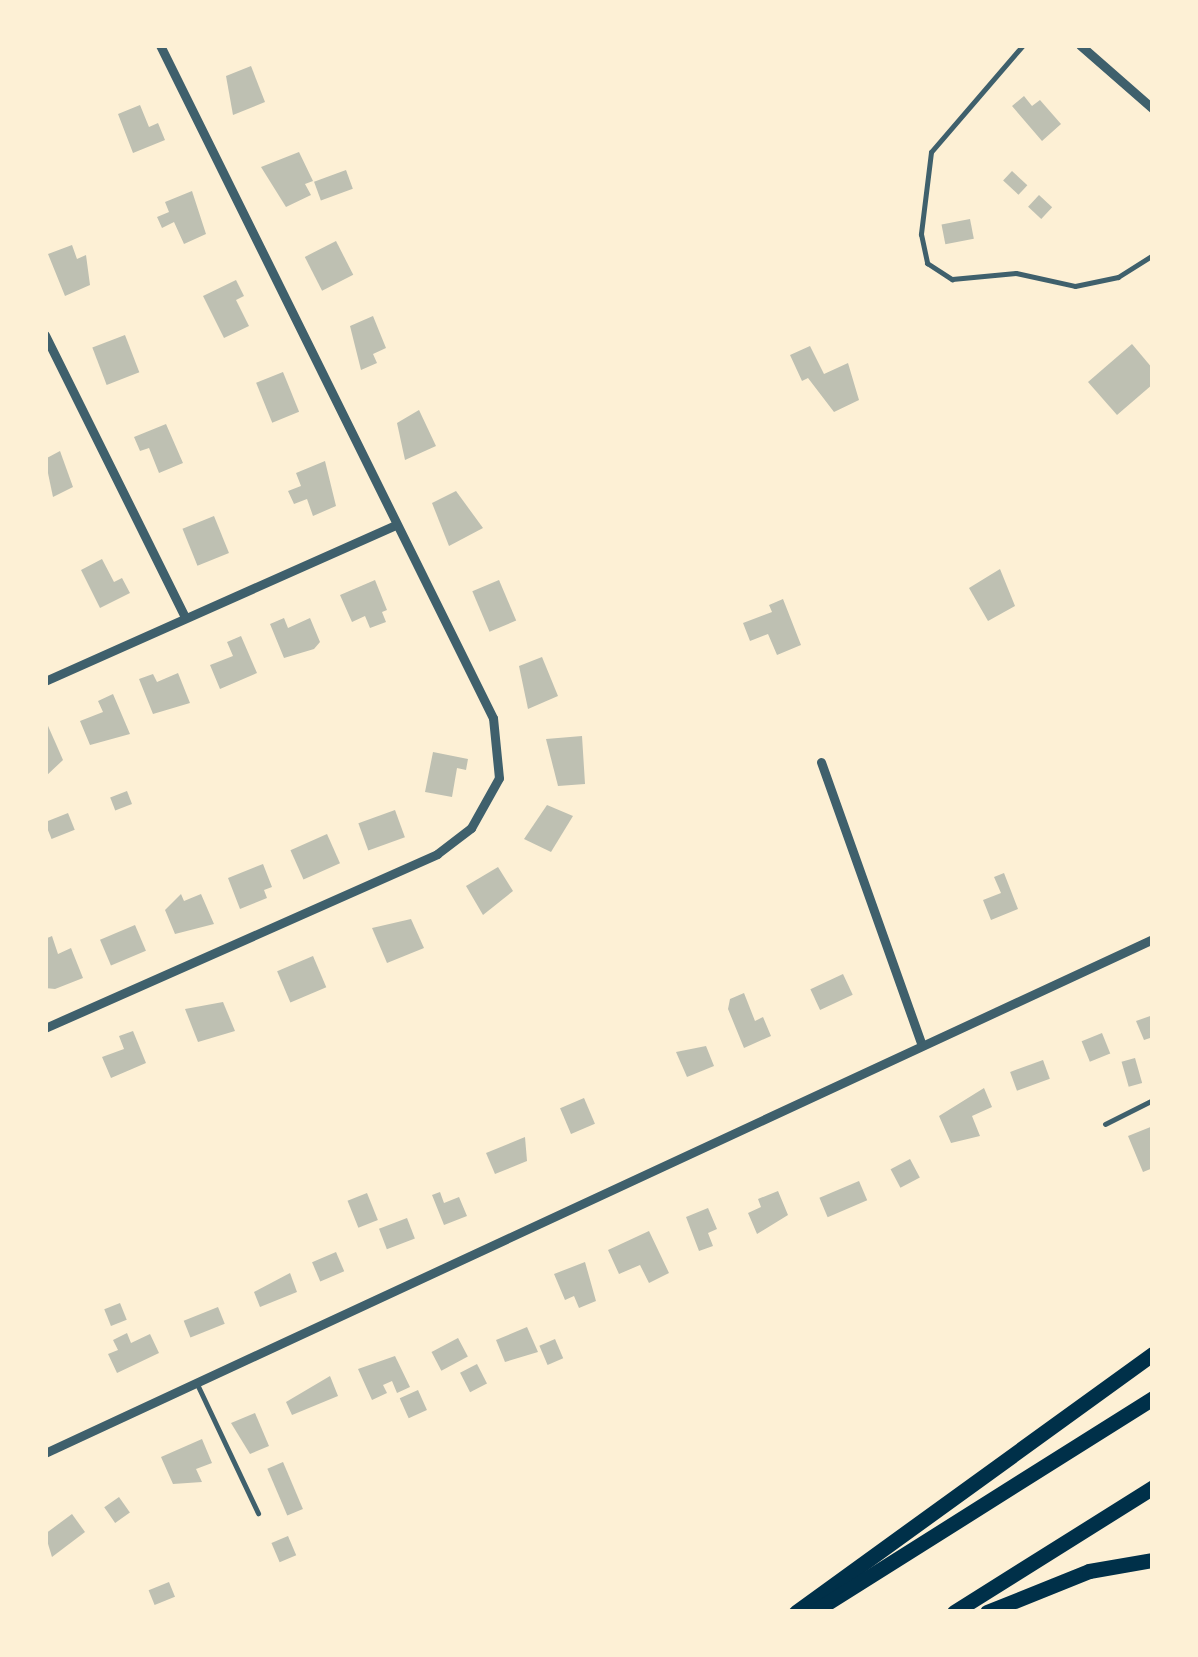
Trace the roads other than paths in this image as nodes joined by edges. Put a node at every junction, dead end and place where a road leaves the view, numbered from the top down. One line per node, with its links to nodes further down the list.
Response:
1 (160, 45): 7 (street)
2 (1023, 45): 5 (lane)
3 (1080, 45): 4 (street)
4 (1153, 110)
5 (1153, 254)
6 (45, 334): 8 (street)
7 (396, 525): 8 (street); 12 (street)
8 (186, 616): 9 (street)
9 (45, 681)
10 (820, 762): 13 (street)
11 (1153, 939): 13 (street)
12 (45, 1028)
13 (922, 1045): 17 (street)
14 (1153, 1100): 15 (lane)
15 (1105, 1124)
16 (1153, 1354): 23 (highway)
17 (196, 1381): 19 (street); 21 (lane)
18 (1153, 1398): 24 (highway)
19 (45, 1452)
20 (1153, 1487): 25 (highway)
21 (258, 1513)
22 (1153, 1560): 26 (highway)
23 (796, 1612)
24 (812, 1612)
25 (954, 1612)
26 (987, 1612)

